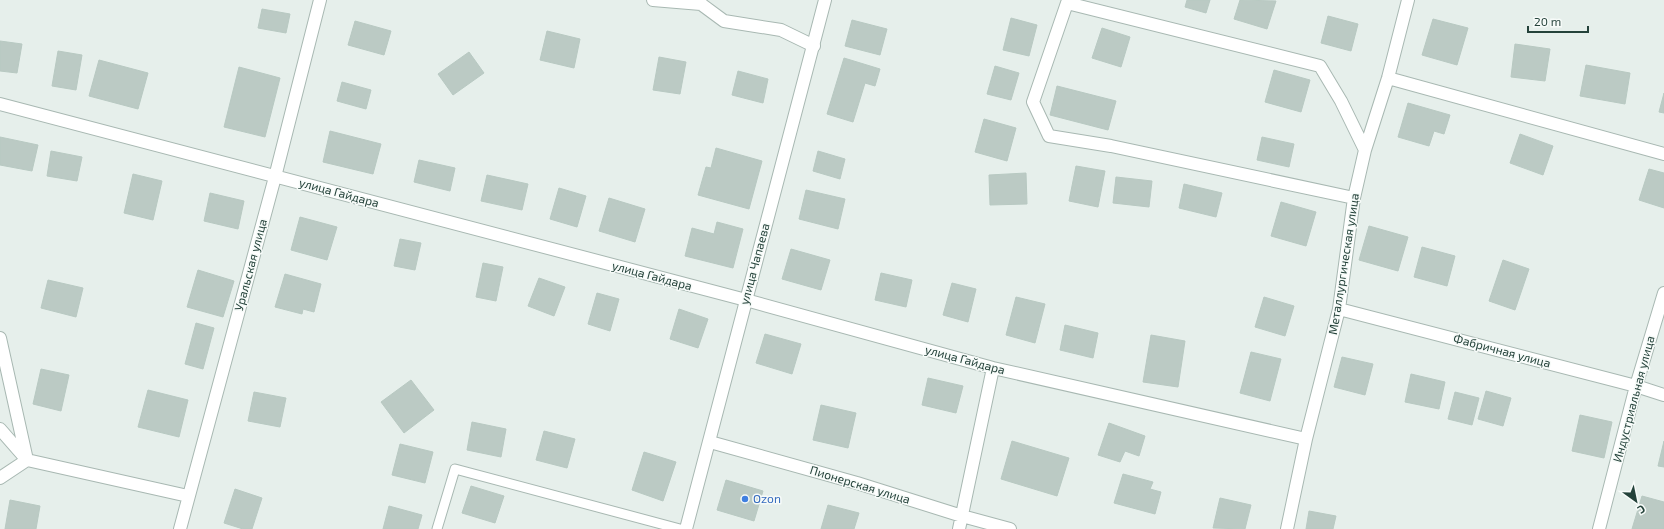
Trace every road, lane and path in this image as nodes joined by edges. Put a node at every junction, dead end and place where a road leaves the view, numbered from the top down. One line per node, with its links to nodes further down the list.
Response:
1 (320, 0): 11 (street, Уральская улица)
2 (653, 0): 5 (street)
3 (825, 0): 6 (street, улица Чапаева)
4 (1408, 0): 7 (street, Металлургическая улица)
5 (701, 2): 6 (street)
6 (814, 46): 14 (street, улица Чапаева)
7 (1388, 78): 9 (street, Металлургическая улица); 10 (street)
8 (0, 104): 11 (street, улица Гайдара)
9 (1365, 150): 12 (street, Металлургическая улица); 12 (street)
10 (1664, 154)
11 (275, 176): 14 (street, улица Гайдара); 25 (street, Уральская улица)
12 (1354, 198): 15 (street, Металлургическая улица)
13 (1664, 293): 18 (street, Индустриальная улица)
14 (746, 300): 17 (street, улица Гайдара); 22 (street, улица Чапаева)
15 (1339, 308): 18 (street, Фабричная улица); 21 (street, Металлургическая улица)
16 (0, 338): 23 (street)
17 (993, 368): 21 (street, улица Гайдара); 26 (street)
18 (1636, 386): 19 (street, Фабричная улица); 34 (street, Индустриальная улица)
19 (1664, 395)
20 (0, 429): 23 (street)
21 (1306, 439): 33 (street, Металлургическая улица)
22 (710, 442): 26 (street, Пионерская улица); 30 (street, улица Чапаева)
23 (27, 460): 24 (street); 25 (street)
24 (0, 478)
25 (188, 496): 27 (street, Уральская улица)
26 (962, 516): 31 (street); 32 (street, Пионерская улица)
27 (180, 529)
28 (437, 529): 29 (lane)
29 (680, 529)
30 (686, 529)
31 (959, 529)
32 (1010, 529)
33 (1287, 529)
34 (1599, 529)

